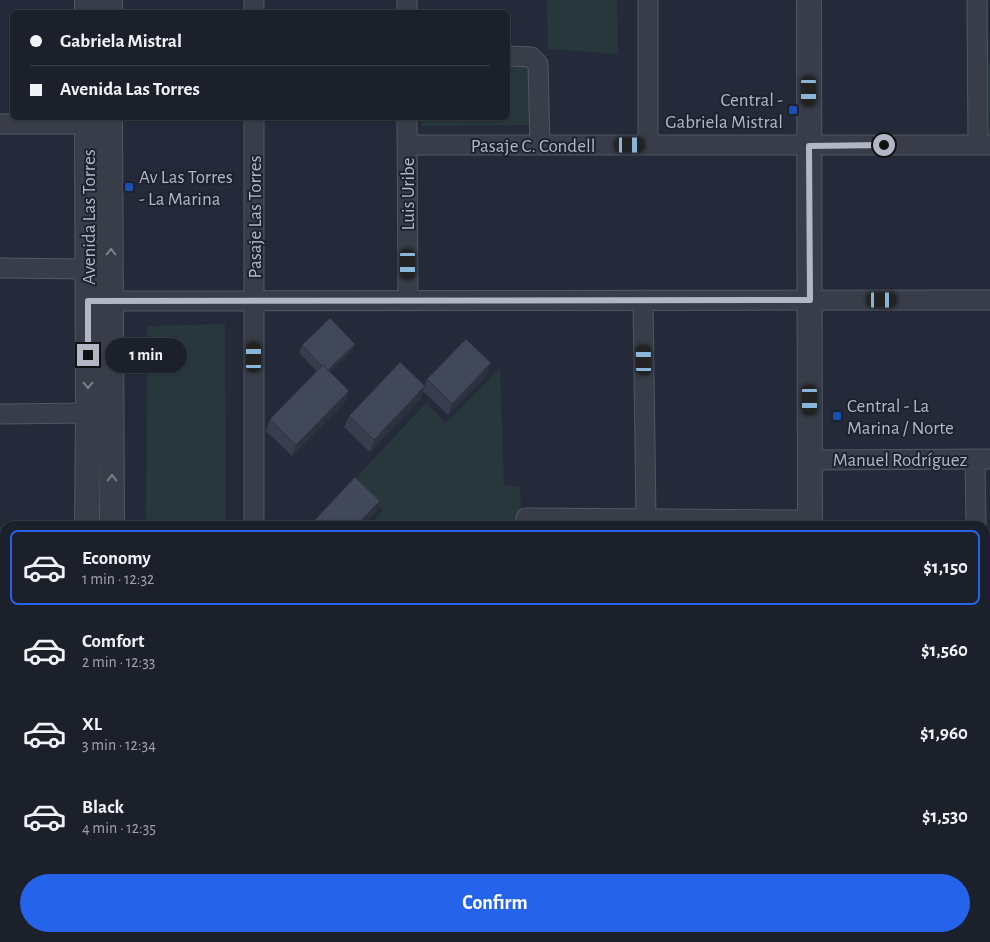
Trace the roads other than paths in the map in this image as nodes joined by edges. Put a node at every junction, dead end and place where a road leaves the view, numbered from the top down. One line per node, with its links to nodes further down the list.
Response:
1 (648, 0): 13 (street)
2 (809, 0): 15 (street)
3 (977, 0): 4 (street)
4 (984, 52): 14 (street)
5 (510, 56): 12 (street)
6 (110, 120): 21 (street, Avenida Las Torres, one-way to 6)
7 (254, 120): 22 (street, Pasaje Las Torres)
8 (407, 120): 11 (street, Luis Uribe)
9 (87, 121): 10 (street); 17 (street, Avenida Las Torres)
10 (0, 124)
11 (407, 145): 12 (street, Pasaje C. Condell); 23 (street, Luis Uribe)
12 (540, 145): 13 (street, Pasaje C. Condell)
13 (648, 145): 15 (street, Pasaje C. Condell)
14 (984, 145): 15 (street, Pasaje C. Condell)
15 (809, 146): 19 (street)
16 (0, 268): 17 (street)
17 (88, 269): 21 (street, Avenida Las Torres)
18 (643, 300): 19 (street); 23 (street); 29 (street)
19 (810, 300): 20 (street); 27 (street)
20 (990, 300)
21 (99, 301): 22 (street); 24 (street, Avenida Las Torres, one-way to 24); 32 (street, Avenida Las Torres, one-way to 21)
22 (254, 301): 23 (street); 33 (street, Pasaje Las Torres)
23 (408, 301)
24 (88, 413): 25 (street); 31 (street, Avenida Las Torres)
25 (0, 414)
26 (982, 459): 27 (street, Manuel Rodríguez); 30 (street)
27 (810, 460): 35 (street)
28 (526, 518): 29 (street)
29 (646, 518): 34 (street)
30 (980, 520)
31 (87, 521)
32 (112, 521)
33 (254, 521)
34 (744, 521)
35 (810, 521)

